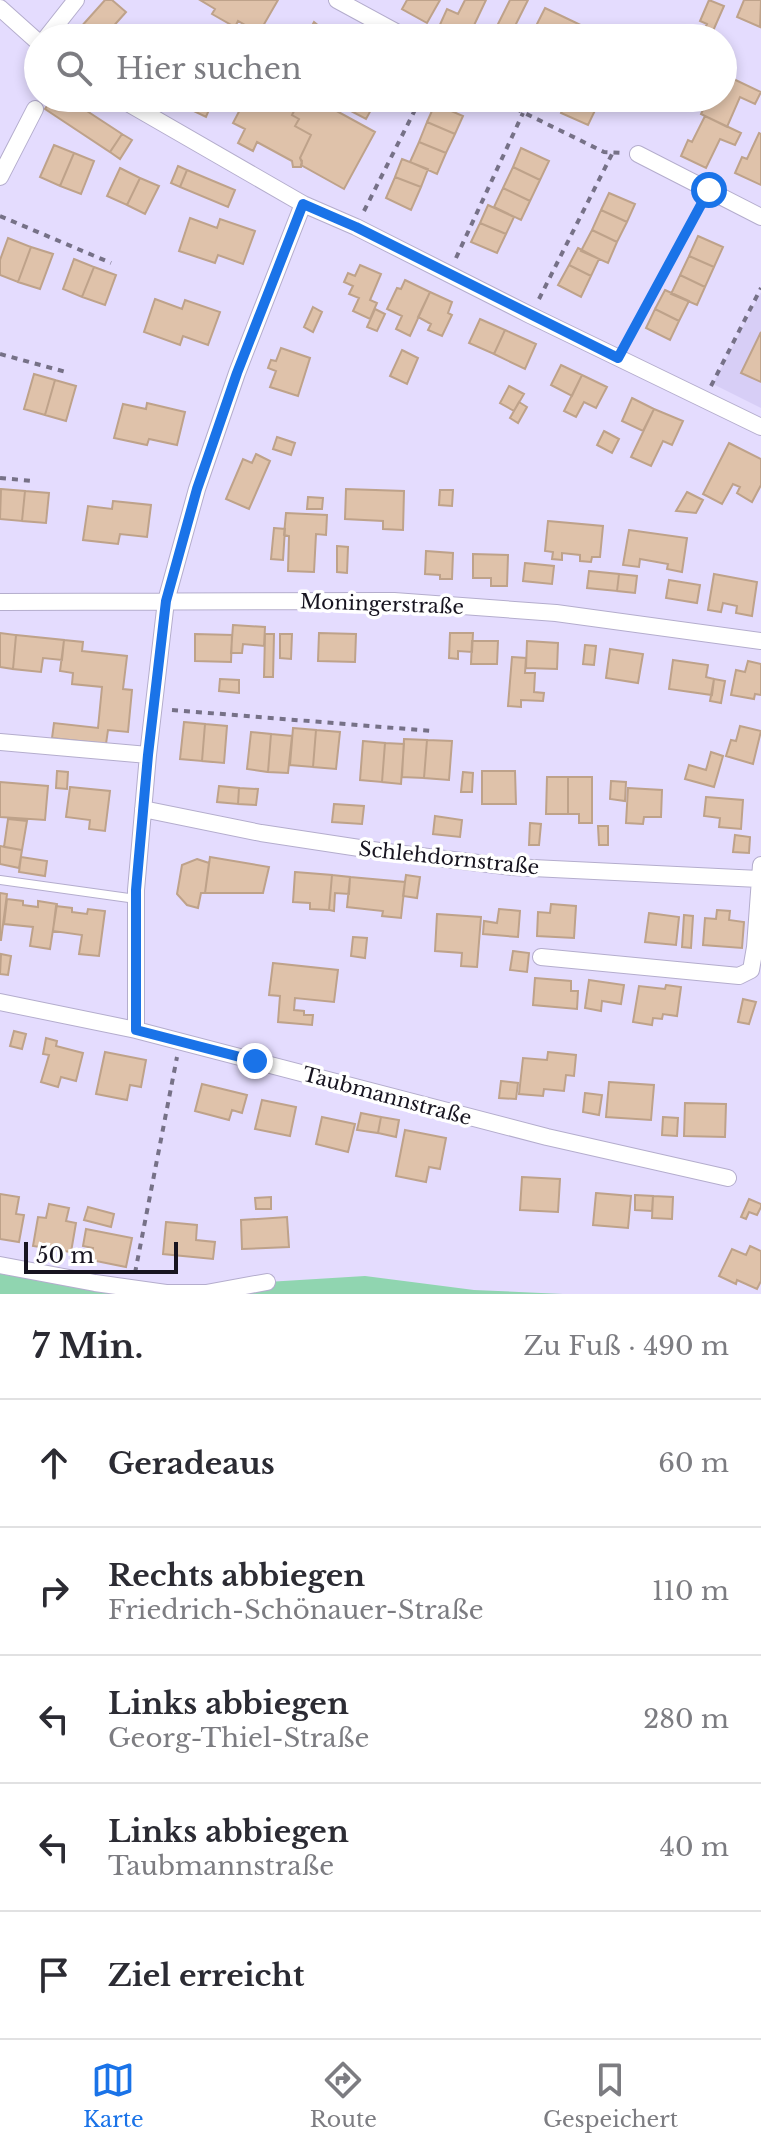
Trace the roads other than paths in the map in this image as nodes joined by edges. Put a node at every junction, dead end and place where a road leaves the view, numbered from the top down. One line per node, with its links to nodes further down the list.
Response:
1 (76, 0): 4 (street)
2 (337, 0): 5 (street)
3 (0, 8): 6 (street)
4 (57, 24)
5 (381, 24)
6 (24, 29)
7 (33, 112): 10 (street)
8 (143, 112): 11 (street)
9 (638, 154): 12 (street)
10 (0, 177)
11 (303, 204): 13 (street); 14 (street)
12 (761, 217)
13 (761, 427)
14 (166, 601): 15 (street, Moningerstraße); 16 (street, Moningerstraße); 18 (street)
15 (0, 602)
16 (761, 641)
17 (0, 742): 18 (street)
18 (148, 755): 19 (street)
19 (143, 809): 20 (street, Schlehdornstraße); 22 (street)
20 (760, 872): 23 (street, Schlehdornstraße)
21 (0, 880): 22 (lane)
22 (136, 899): 25 (street)
23 (541, 957)
24 (0, 1002): 25 (street, Taubmannstraße)
25 (136, 1030): 26 (street, Taubmannstraße)
26 (728, 1178)
27 (0, 1265): 28 (street)
28 (267, 1282)

